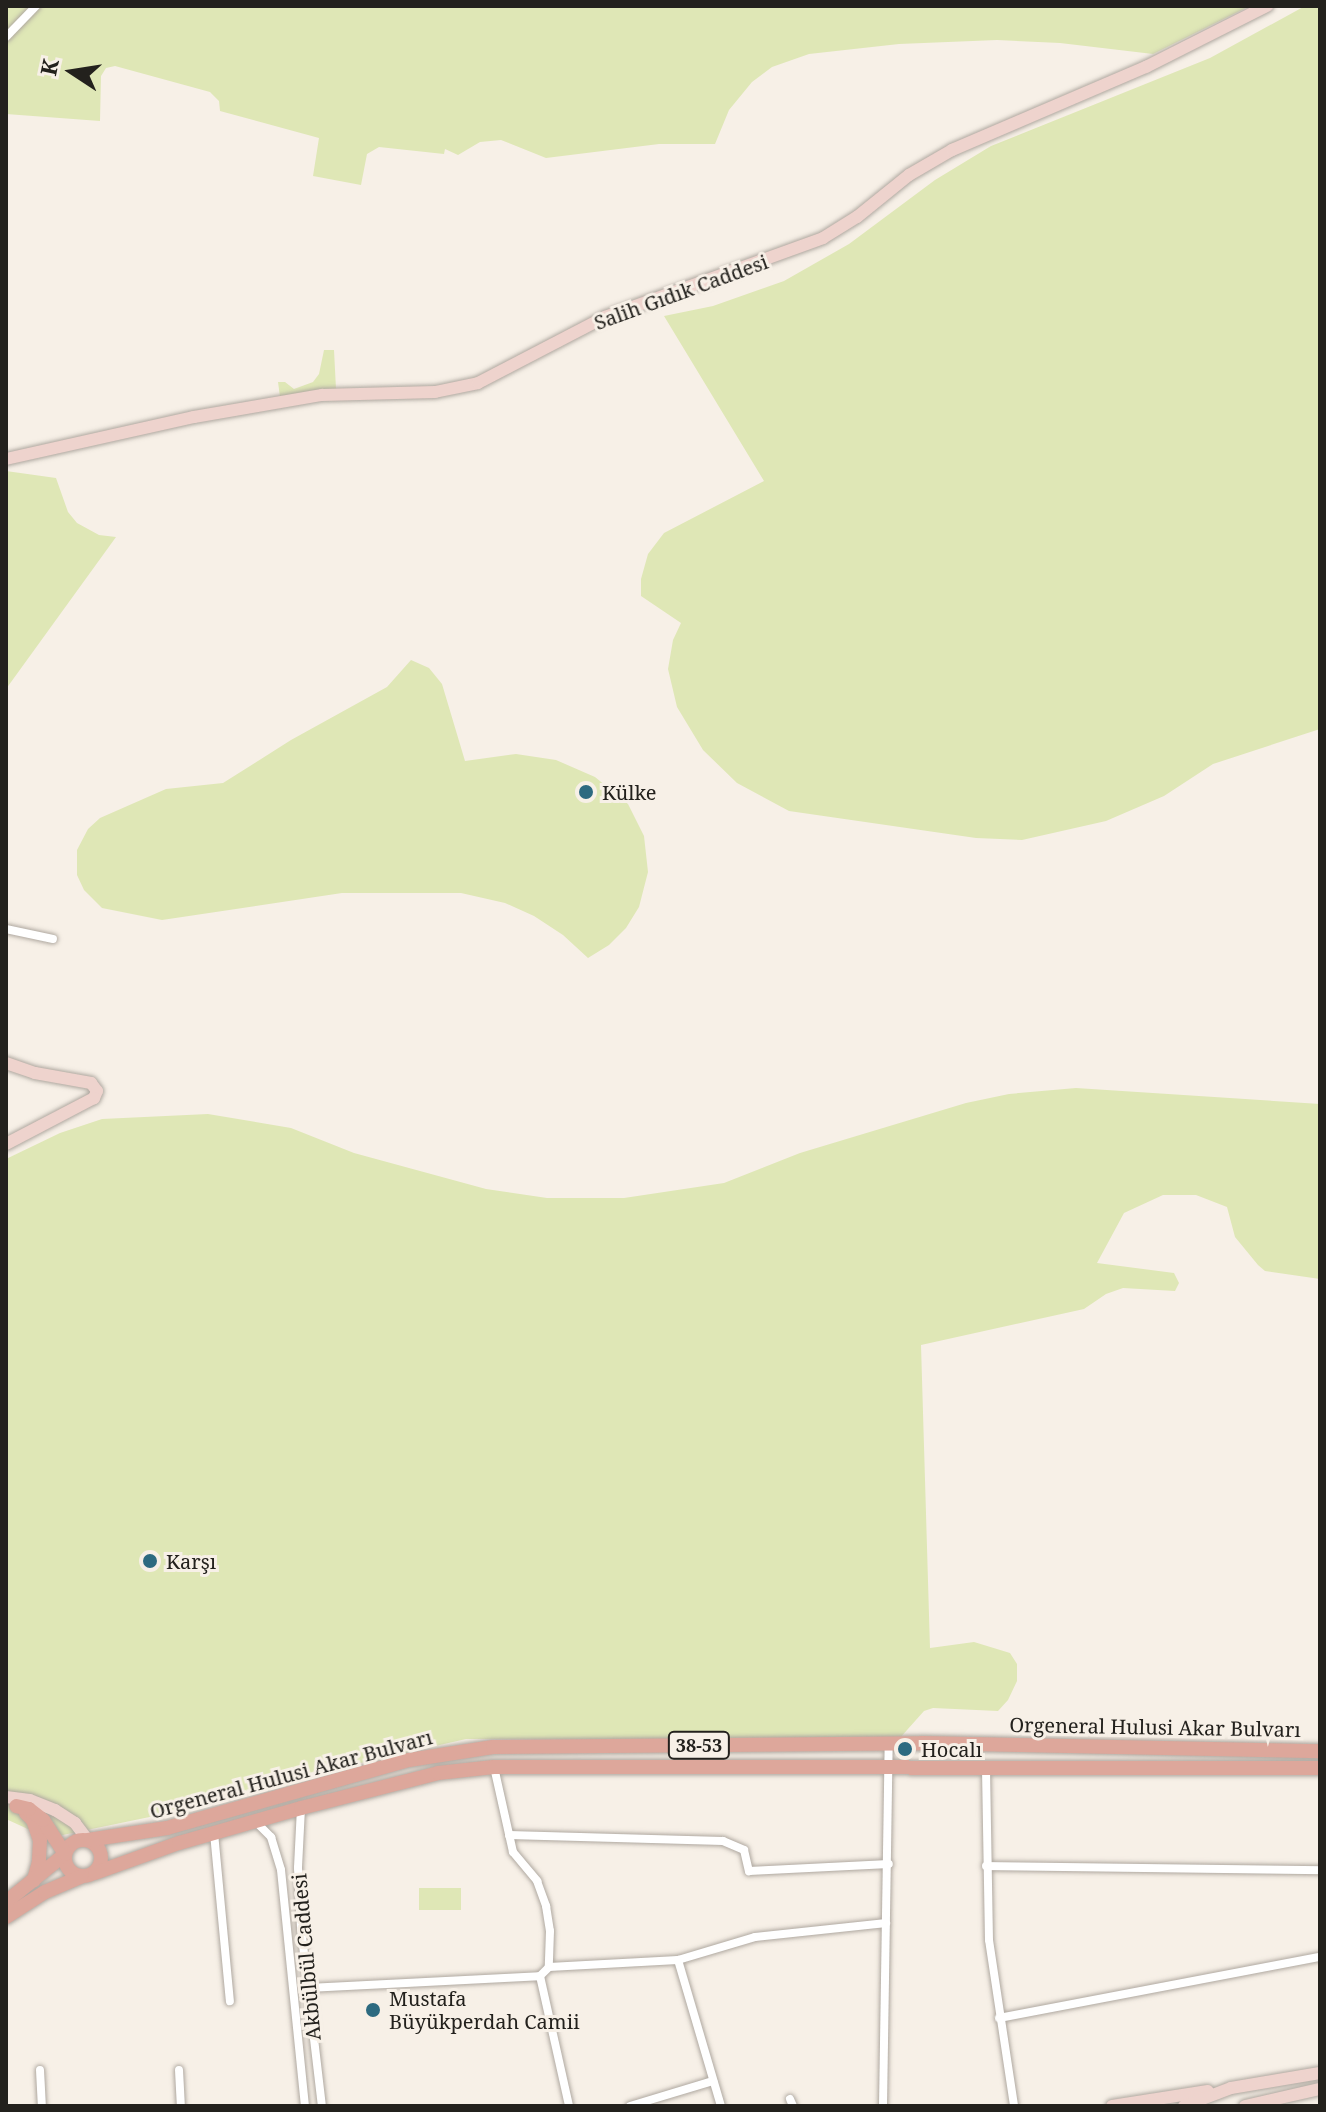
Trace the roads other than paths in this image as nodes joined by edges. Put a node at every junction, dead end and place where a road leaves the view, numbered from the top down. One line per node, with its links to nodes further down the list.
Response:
1 (36, 6): 3 (street)
2 (1267, 6): 4 (street, Salih Gıdık Caddesi)
3 (6, 37)
4 (6, 459)
5 (6, 929): 6 (street)
6 (53, 939)
7 (6, 1063): 8 (street)
8 (6, 1144)
9 (889, 1744): 10 (main road, Orgeneral Hulusi Akar Bulvarı / 38-53); 14 (street); 20 (main road, Orgeneral Hulusi Akar Bulvarı / 38-53)
10 (1320, 1751)
11 (494, 1767): 14 (main road, Orgeneral Hulusi Akar Bulvarı); 16 (main road, Orgeneral Hulusi Akar Bulvarı); 19 (street)
12 (1320, 1768): 13 (main road, Orgeneral Hulusi Akar Bulvarı)
13 (986, 1769): 14 (main road, Orgeneral Hulusi Akar Bulvarı); 23 (street)
14 (889, 1770): 22 (street)
15 (9, 1803): 20 (street); 21 (main road); 26 (main road)
16 (301, 1808): 17 (main road, Orgeneral Hulusi Akar Bulvarı); 34 (street, Akbülbül Caddesi)
17 (255, 1821): 18 (main road, Orgeneral Hulusi Akar Bulvarı); 45 (street, Akbülbül Caddesi)
18 (214, 1833): 25 (main road, Orgeneral Hulusi Akar Bulvarı); 35 (street)
19 (509, 1835): 22 (street); 32 (street)
20 (88, 1840): 21 (main road); 25 (main road)
21 (65, 1854): 25 (main road); 26 (main road)
22 (889, 1864): 29 (street)
23 (986, 1866): 24 (street); 36 (street)
24 (1320, 1870)
25 (88, 1875): 28 (main road, Orgeneral Hulusi Akar Bulvarı)
26 (32, 1883): 27 (main road)
27 (6, 1902)
28 (6, 1917)
29 (886, 1923): 31 (street); 50 (street)
30 (1320, 1957): 36 (street)
31 (678, 1960): 32 (street); 40 (street)
32 (549, 1967): 33 (street)
33 (540, 1976): 34 (street); 47 (street)
34 (307, 1988): 46 (street, Akbülbül Caddesi)
35 (230, 2001)
36 (999, 2018): 51 (street)
37 (40, 2070): 43 (street)
38 (179, 2070): 44 (street)
39 (1320, 2073): 41 (street)
40 (713, 2081): 48 (street); 49 (street)
41 (1231, 2088): 52 (street); 53 (street)
42 (1320, 2089): 54 (street)
43 (42, 2106)
44 (181, 2106)
45 (305, 2106)
46 (322, 2106)
47 (569, 2106)
48 (630, 2106)
49 (721, 2106)
50 (883, 2106)
51 (1014, 2106)
52 (1112, 2106)
53 (1184, 2106)
54 (1245, 2106)

